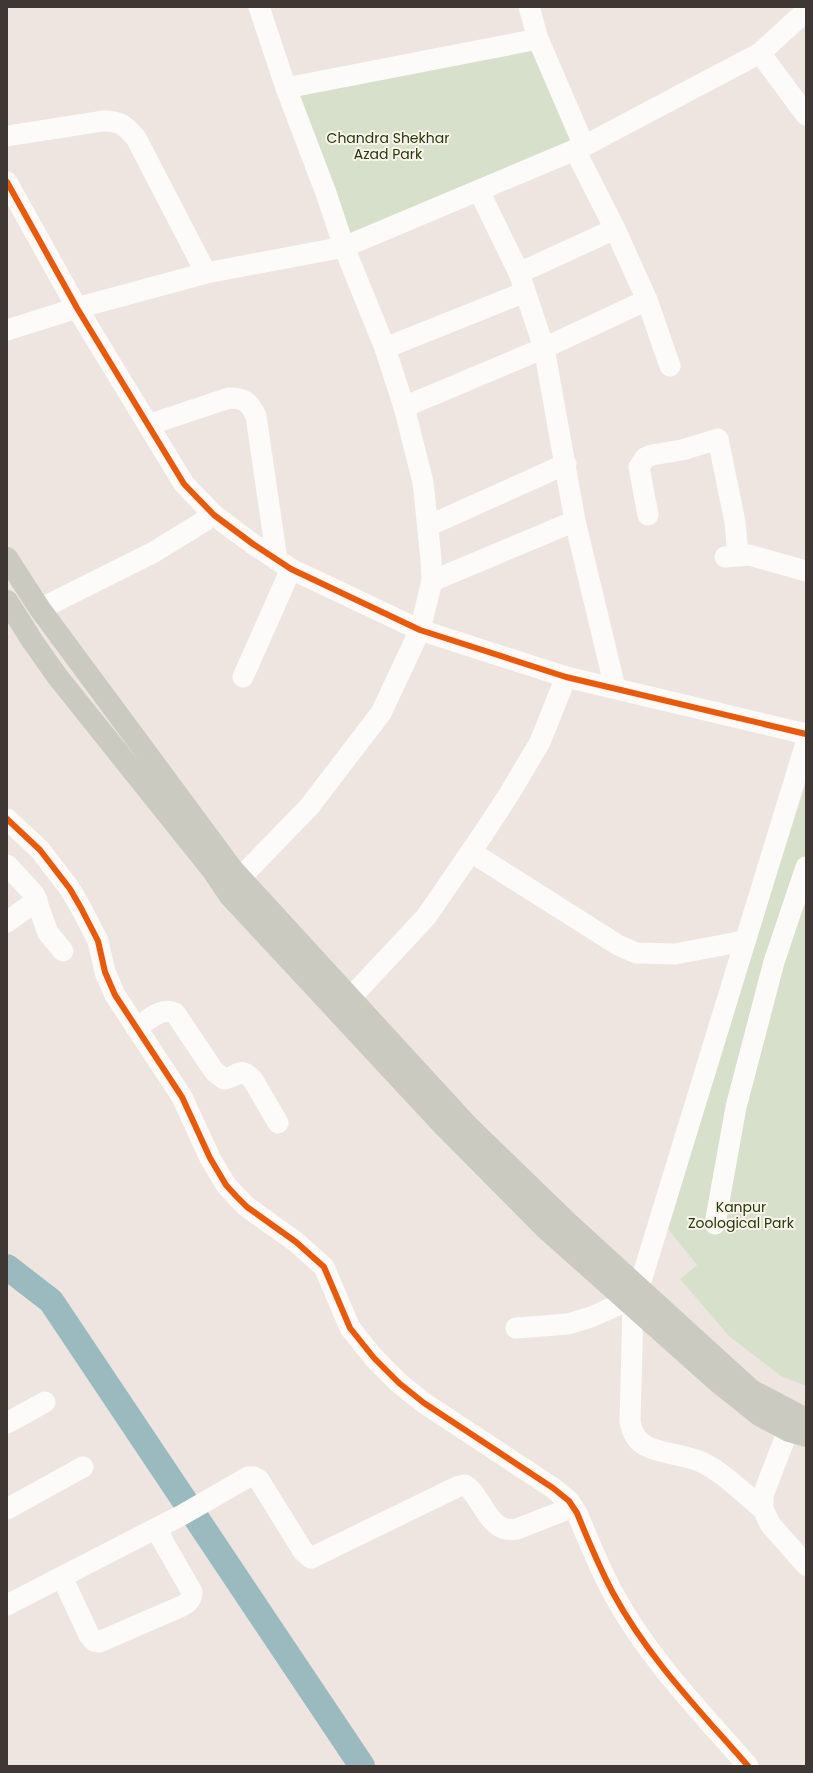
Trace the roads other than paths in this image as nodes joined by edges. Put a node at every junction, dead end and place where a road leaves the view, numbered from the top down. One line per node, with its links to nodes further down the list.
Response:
1 (259, 7): 6 (street)
2 (529, 7): 4 (street)
3 (806, 11): 5 (street)
4 (538, 39): 6 (street); 9 (street)
5 (760, 52): 7 (street); 9 (street)
6 (286, 88): 13 (street)
7 (806, 115)
8 (7, 136): 14 (street)
9 (579, 148): 11 (street); 12 (street)
10 (7, 182): 17 (street)
11 (479, 191): 13 (street); 15 (street)
12 (615, 229): 15 (street); 16 (street)
13 (344, 247): 14 (street); 19 (street)
14 (206, 273): 17 (street)
15 (522, 282): 19 (street); 20 (street)
16 (647, 300): 20 (street); 21 (street)
17 (76, 308): 18 (street); 23 (street)
18 (7, 330)
19 (385, 348): 22 (street)
20 (544, 348): 22 (street); 24 (street)
21 (670, 366)
22 (404, 407): 28 (street)
23 (148, 425): 25 (street); 30 (street)
24 (566, 464): 27 (street); 28 (street)
25 (214, 515): 30 (street); 34 (street)
26 (648, 515): 31 (street)
27 (575, 521): 32 (street); 38 (street)
28 (428, 526): 32 (street)
29 (7, 558): 34 (main road)
30 (284, 564): 35 (street); 36 (street)
31 (806, 571)
32 (432, 581): 35 (street)
33 (7, 601): 45 (main road)
34 (40, 609): 45 (main road)
35 (420, 630): 37 (street); 45 (street)
36 (243, 677)
37 (566, 677): 38 (street); 42 (street)
38 (615, 688): 39 (street)
39 (806, 734)
40 (806, 743): 48 (street)
41 (7, 819): 51 (street)
42 (471, 852): 48 (street); 50 (street)
43 (7, 866): 46 (street)
44 (806, 867): 53 (street)
45 (232, 883): 50 (main road)
46 (37, 900): 47 (street); 49 (street)
47 (7, 922)
48 (744, 941): 54 (street)
49 (63, 951)
50 (344, 1005): 54 (main road)
51 (136, 1028): 52 (street); 60 (street)
52 (278, 1123)
53 (715, 1224)
54 (633, 1298): 55 (street); 58 (main road); 62 (street)
55 (516, 1328)
56 (45, 1402): 57 (street)
57 (7, 1423)
58 (799, 1425): 62 (street)
59 (83, 1467): 61 (street)
60 (572, 1507): 63 (street); 67 (street)
61 (7, 1509)
62 (762, 1509): 64 (street)
63 (156, 1529): 65 (street); 65 (street)
64 (806, 1565)
65 (62, 1577): 66 (street)
66 (7, 1605)
67 (748, 1766)

